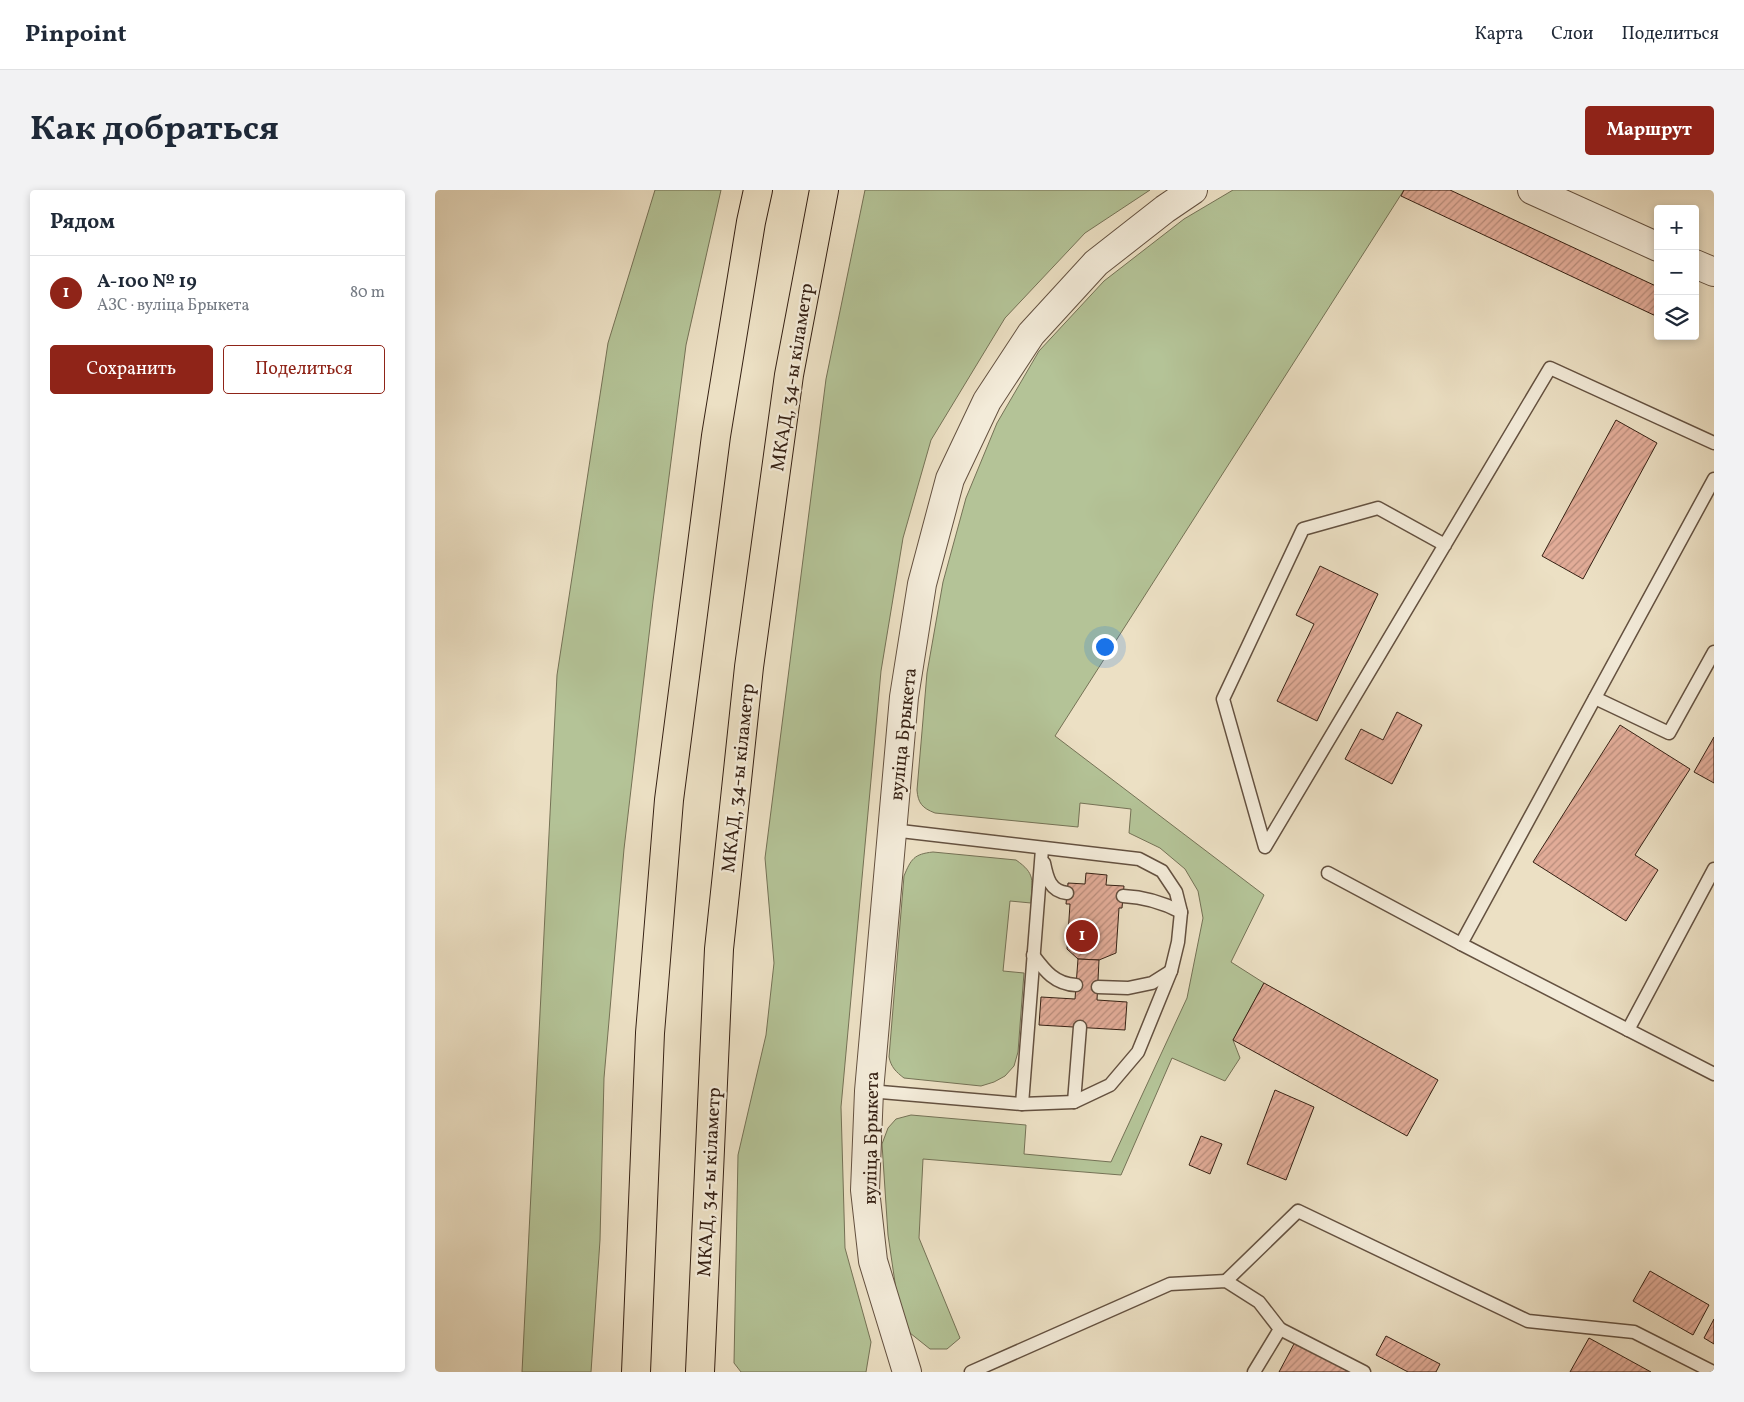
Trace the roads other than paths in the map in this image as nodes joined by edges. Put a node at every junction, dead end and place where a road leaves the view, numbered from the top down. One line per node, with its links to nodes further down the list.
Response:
1 (758, 190): 34 (highway)
2 (824, 190): 33 (highway, МКАД, 34-ы кіламетр)
3 (1193, 190): 13 (street, вуліца Брыкета)
4 (1532, 190): 5 (street)
5 (1654, 245)
6 (1699, 266): 7 (street)
7 (1714, 272)
8 (1714, 443): 10 (lane)
9 (1714, 479): 12 (lane)
10 (1445, 545): 10 (lane)
11 (1714, 652): 12 (lane)
12 (1595, 698): 20 (lane)
13 (892, 830): 14 (lane); 28 (street, вуліца Брыкета)
14 (1042, 849): 17 (lane); 19 (lane); 21 (lane)
15 (1714, 869): 26 (lane)
16 (1328, 873): 20 (lane)
17 (1067, 893)
18 (1123, 896): 19 (lane)
19 (1181, 912): 22 (lane)
20 (1461, 944): 26 (lane)
21 (1033, 955): 23 (lane); 30 (lane)
22 (1171, 971): 24 (lane); 29 (lane)
23 (1076, 985)
24 (1098, 987)
25 (1080, 1027): 29 (lane)
26 (1628, 1030): 27 (lane)
27 (1714, 1074)
28 (869, 1091): 30 (lane); 37 (street, вуліца Брыкета)
29 (1074, 1102): 30 (lane)
30 (1022, 1104)
31 (1226, 1281): 32 (lane); 38 (lane); 41 (lane)
32 (1280, 1329): 39 (lane); 40 (lane)
33 (700, 1344): 35 (highway, МКАД, 34-ы кіламетр); 36 (highway)
34 (636, 1372)
35 (700, 1372)
36 (717, 1372)
37 (907, 1372)
38 (971, 1372)
39 (1254, 1372)
40 (1364, 1372)
41 (1713, 1372)

